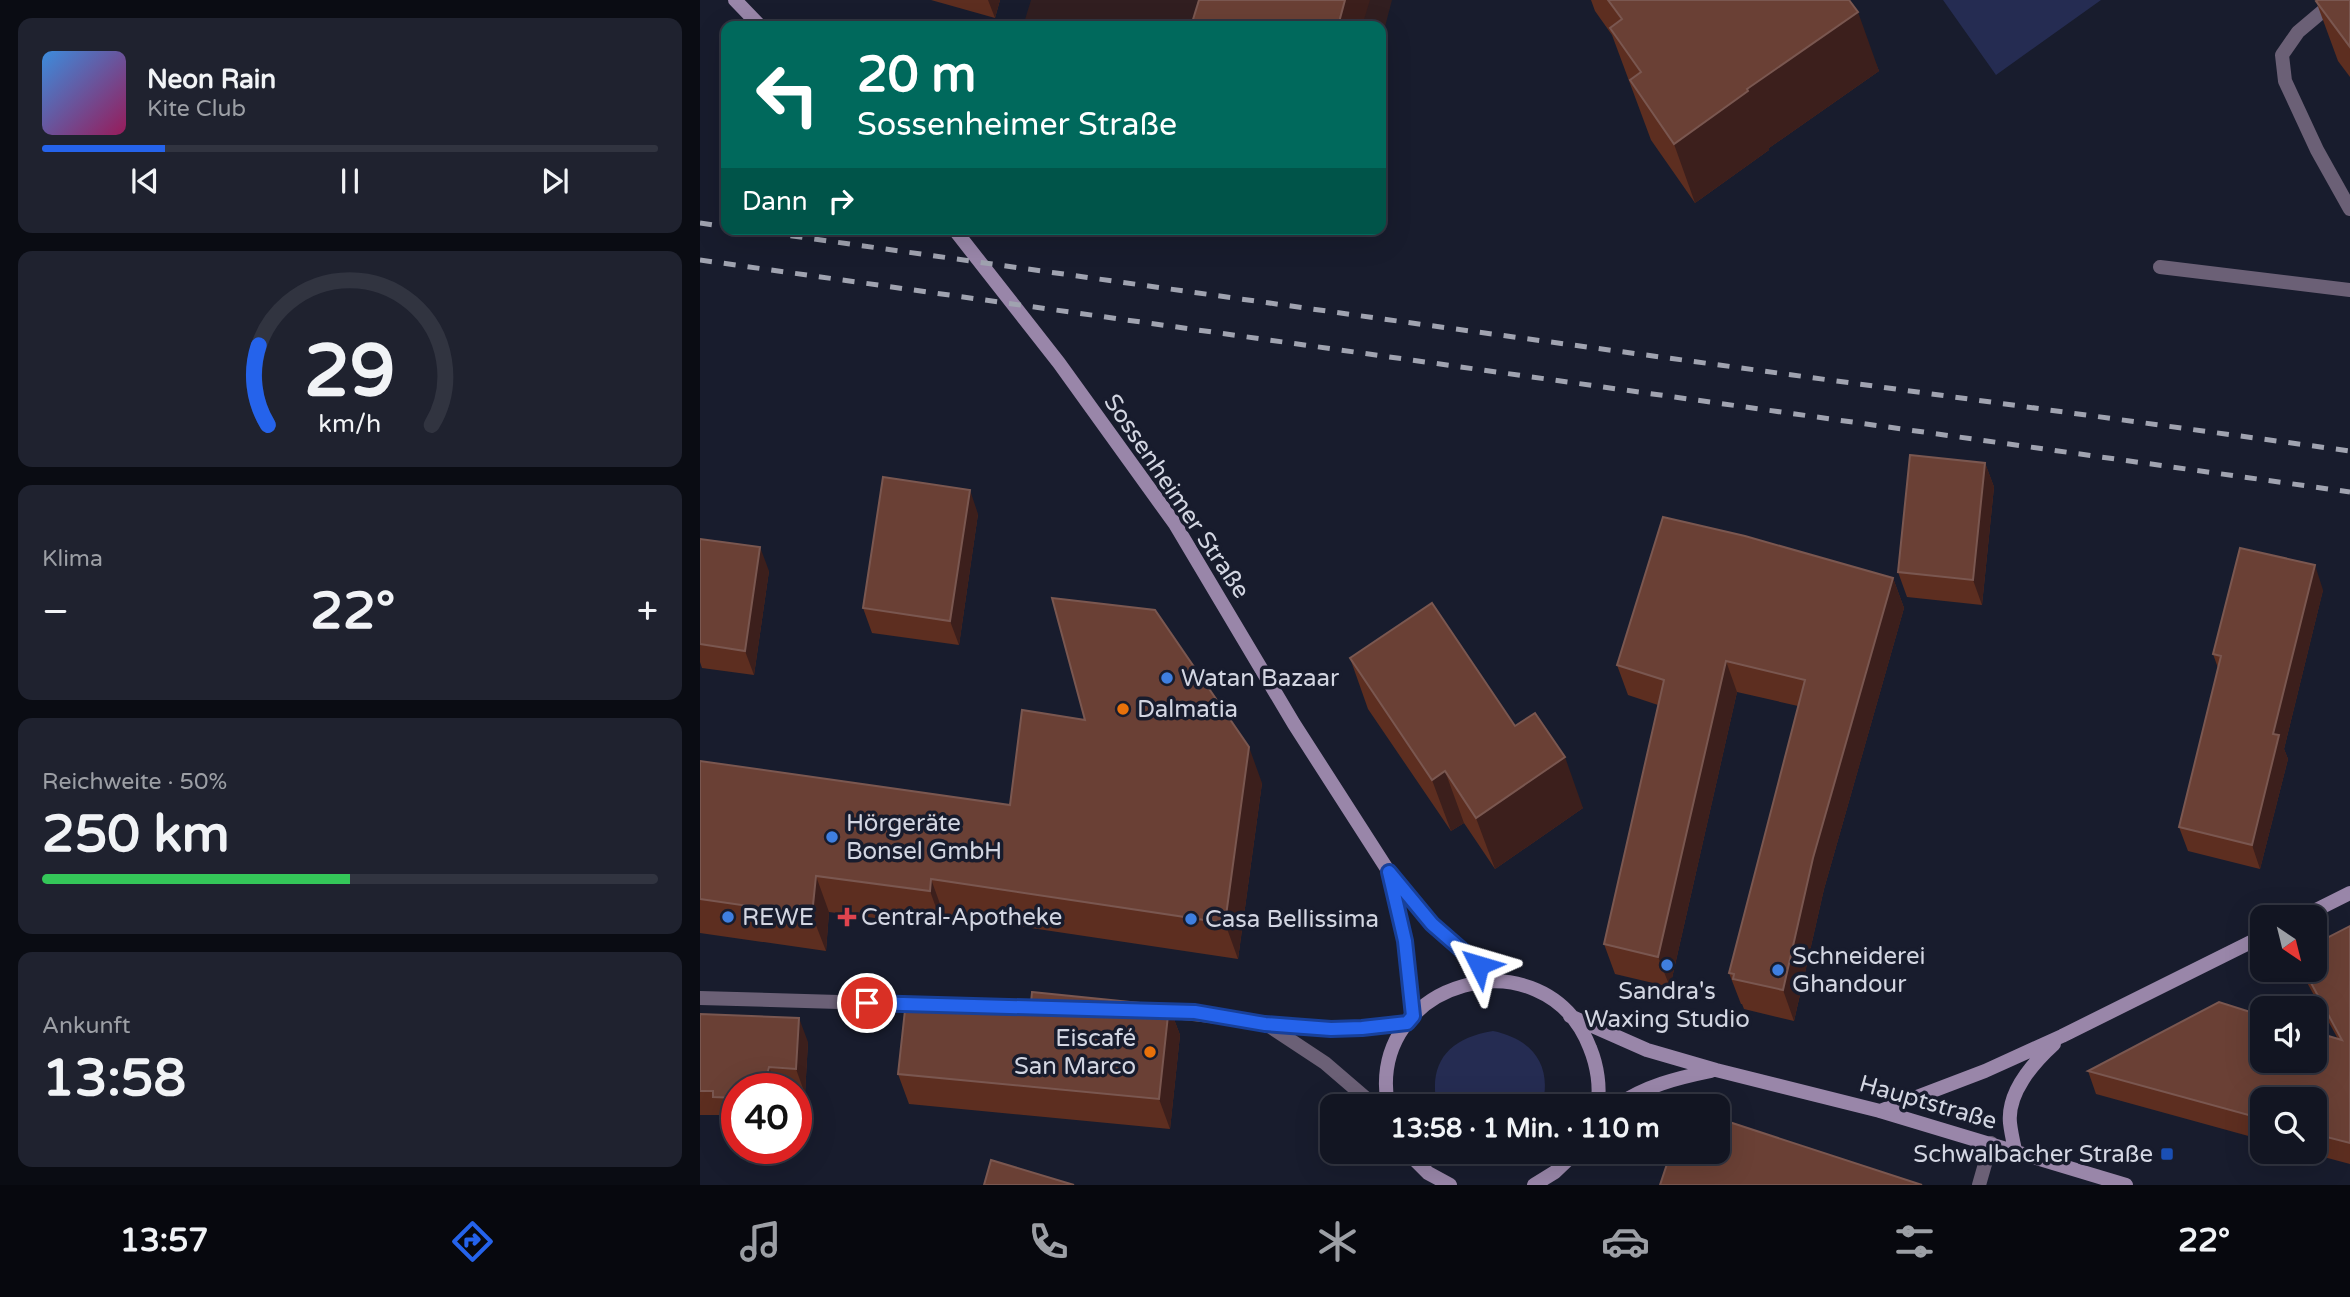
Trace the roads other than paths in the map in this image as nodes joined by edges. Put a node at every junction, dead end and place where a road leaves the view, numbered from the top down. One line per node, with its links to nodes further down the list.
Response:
1 (735, 0): 3 (street)
2 (2336, 0): 4 (street)
3 (755, 21)
4 (2350, 209)
5 (959, 235): 8 (street, Sossenheimer Straße)
6 (2161, 267): 7 (street)
7 (2350, 290)
8 (1389, 872): 12 (street, Sossenheimer Straße); 17 (street, Sossenheimer Straße)
9 (2350, 893): 10 (street)
10 (2326, 905)
11 (2250, 942): 19 (street)
12 (1498, 981): 16 (street, Hauptstraße); 17 (street, Hauptstraße)
13 (700, 998): 14 (street)
14 (1061, 1008)
15 (1143, 1010): 18 (street)
16 (1570, 1016): 20 (street, Hauptstraße); 23 (street, Hauptstraße)
17 (1410, 1020): 18 (street); 22 (street, Hauptstraße)
18 (1265, 1024): 21 (street)
19 (2062, 1036): 25 (street); 27 (street)
20 (1716, 1070): 24 (street, Hauptstraße); 25 (street, Hauptstraße)
21 (1361, 1094)
22 (1387, 1094)
23 (1597, 1094)
24 (1639, 1094)
25 (1880, 1111): 26 (street, Hauptstraße)
26 (1991, 1143): 27 (street, Hauptstraße); 33 (street)
27 (2015, 1150): 34 (street, Hauptstraße)
28 (1419, 1164): 31 (street)
29 (1565, 1164): 30 (street)
30 (1552, 1178): 32 (street)
31 (1449, 1185)
32 (1534, 1185)
33 (1979, 1185)
34 (2126, 1185)

